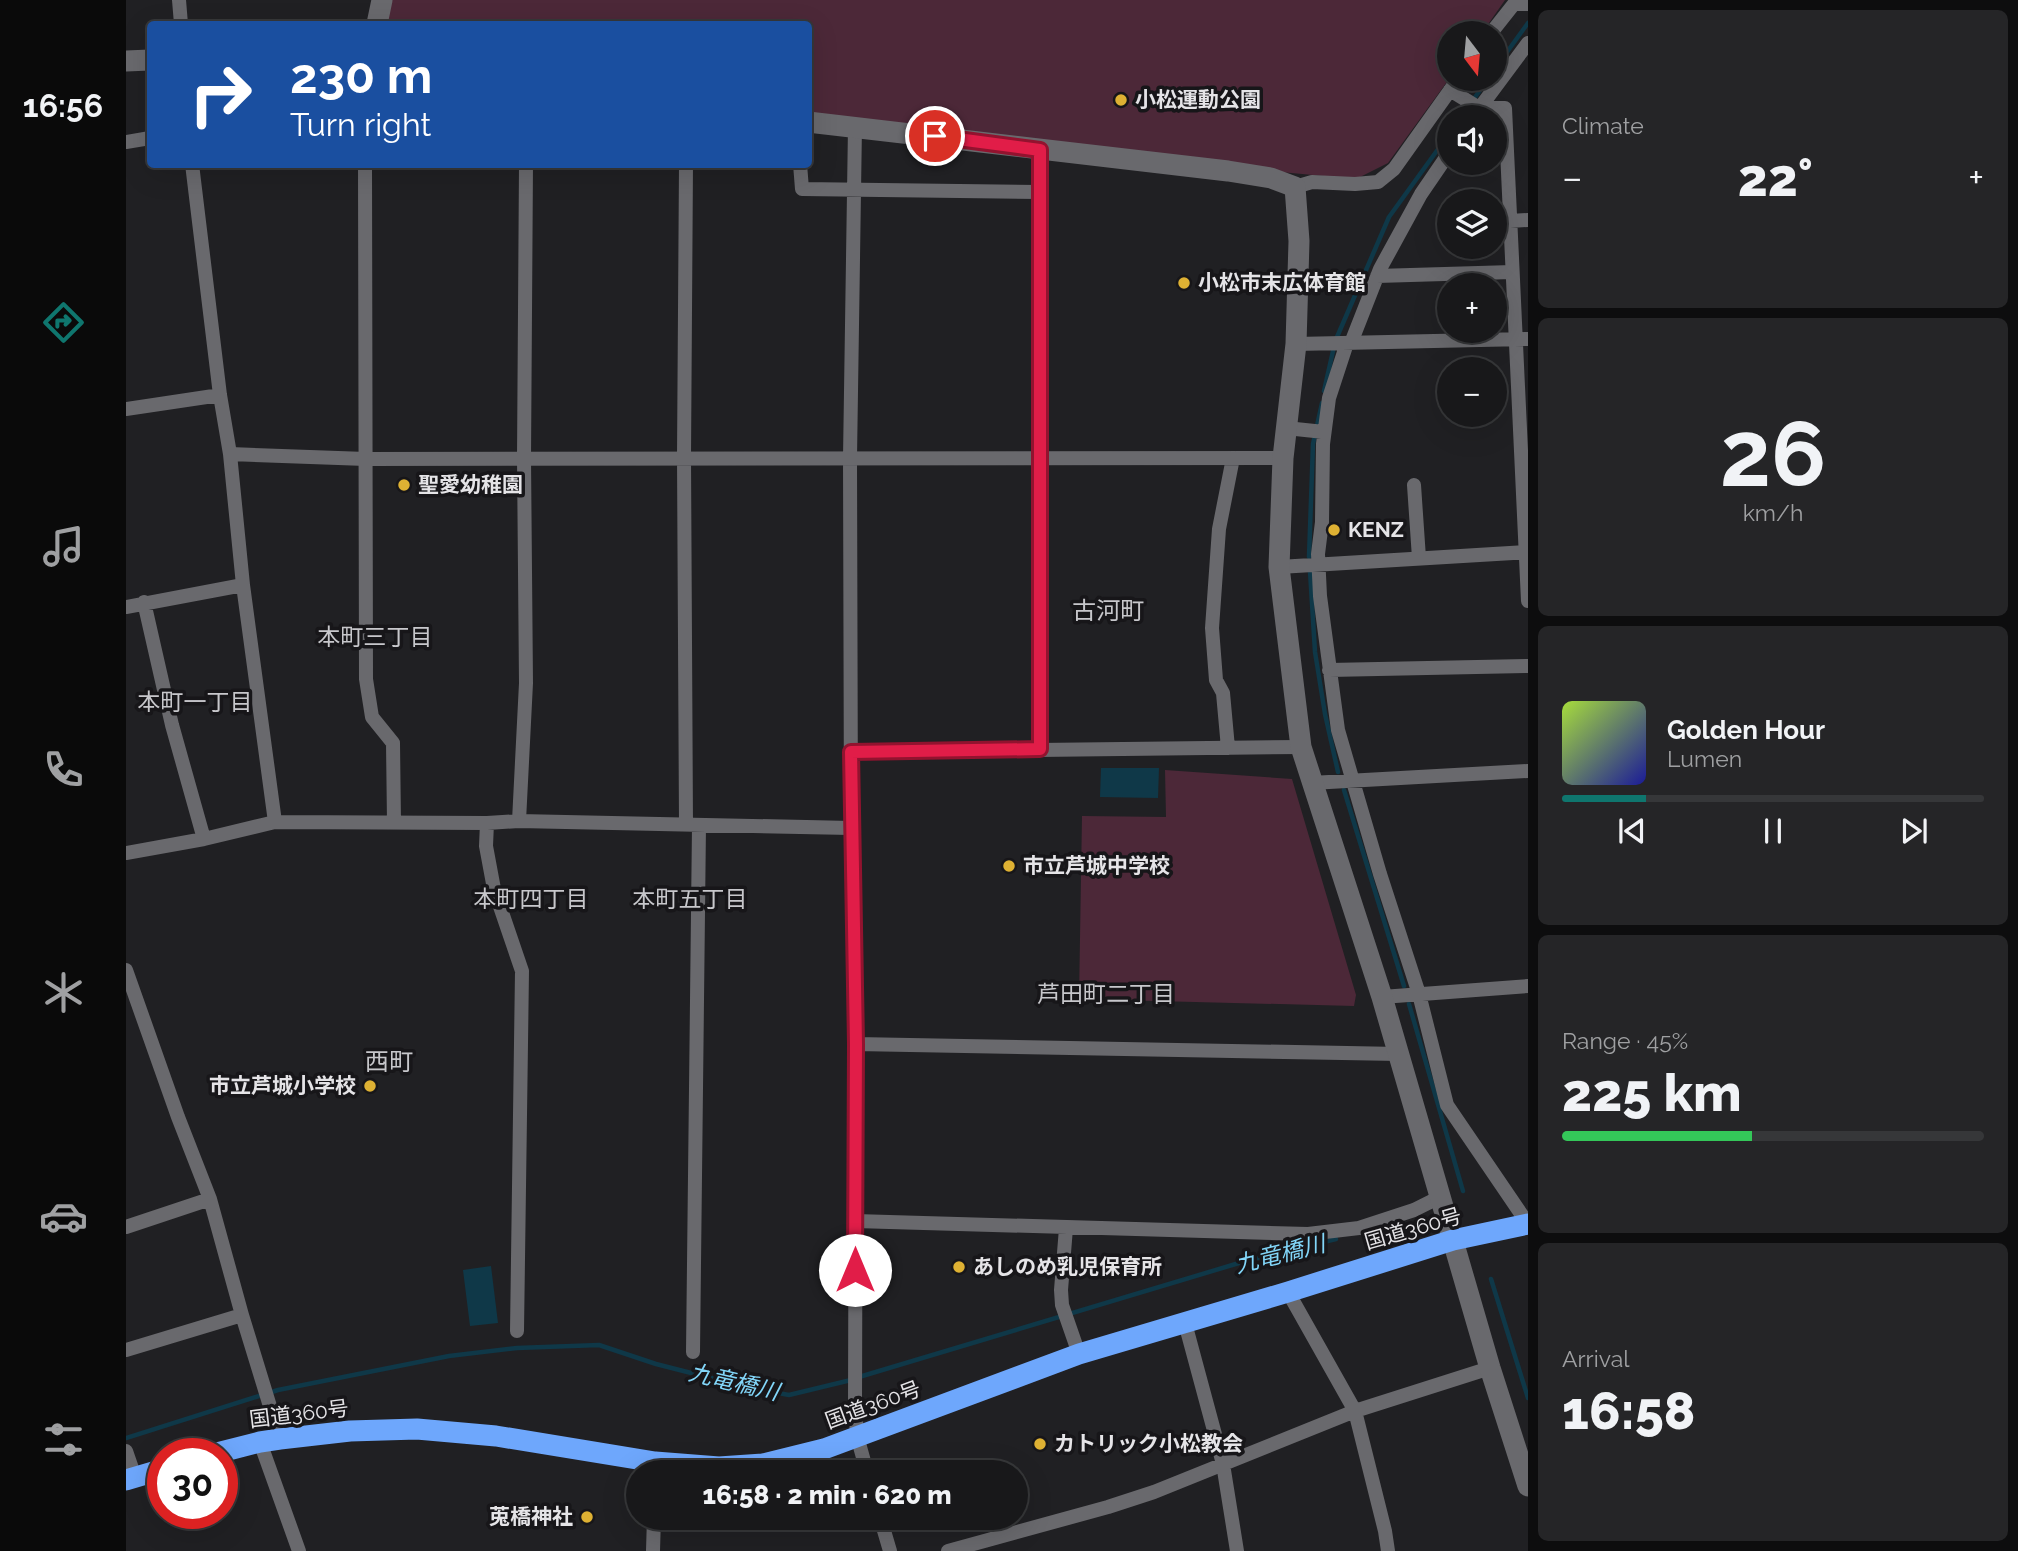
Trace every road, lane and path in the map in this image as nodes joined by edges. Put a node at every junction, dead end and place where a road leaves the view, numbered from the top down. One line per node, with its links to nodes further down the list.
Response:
1 (179, 0): 4 (street)
2 (382, 0): 5 (street)
3 (1528, 4): 6 (street)
4 (181, 21)
5 (378, 21)
6 (1501, 21)
7 (1528, 43): 13 (street)
8 (147, 60): 9 (street)
9 (126, 61)
10 (1455, 91): 26 (street)
11 (1459, 91): 12 (street)
12 (1472, 105)
13 (1482, 105)
14 (812, 122): 15 (street)
15 (855, 126): 18 (street); 27 (street)
16 (147, 138): 17 (street)
17 (126, 142)
18 (1040, 150): 26 (street); 28 (street)
19 (1507, 153): 30 (street)
20 (192, 168): 36 (street)
21 (365, 168): 47 (street)
22 (526, 168): 42 (street)
23 (686, 168): 41 (street)
24 (800, 168): 27 (street)
25 (1437, 171): 32 (street)
26 (1296, 187): 35 (street)
27 (854, 189): 28 (street); 43 (street)
28 (1039, 192): 44 (street)
29 (1528, 220): 30 (street)
30 (1510, 221): 31 (street)
31 (1512, 272): 32 (street); 33 (street)
32 (1377, 276): 34 (street)
33 (1521, 340): 34 (street); 49 (street)
34 (1349, 343): 35 (street); 39 (street)
35 (1296, 344): 38 (street)
36 (220, 395): 37 (street); 40 (street)
37 (126, 408)
38 (1296, 429): 39 (street); 46 (street)
39 (1324, 432): 51 (street)
40 (230, 454): 47 (street); 53 (street)
41 (684, 457): 42 (street); 43 (street); 70 (street)
42 (524, 458): 47 (street); 66 (street)
43 (849, 458): 44 (street); 62 (street)
44 (1039, 458): 45 (street); 61 (street)
45 (1233, 458): 46 (street); 60 (street)
46 (1283, 458): 52 (street)
47 (366, 459): 68 (street)
48 (1414, 485): 50 (street)
49 (1526, 552): 50 (street); 54 (street)
50 (1419, 558): 51 (street)
51 (1318, 565): 52 (street); 58 (street)
52 (1279, 567): 59 (street)
53 (243, 585): 55 (street); 67 (street)
54 (1528, 601)
55 (144, 602): 56 (street); 72 (street)
56 (126, 607)
57 (1528, 666): 58 (street)
58 (1329, 670): 64 (street)
59 (1301, 747): 60 (street); 65 (street)
60 (1228, 748): 61 (street)
61 (1040, 749): 62 (street)
62 (851, 752): 71 (street)
63 (1528, 771): 64 (street)
64 (1353, 780): 65 (street); 76 (street)
65 (1311, 783): 77 (street)
66 (519, 821): 69 (street); 70 (street)
67 (275, 822): 68 (street); 72 (street)
68 (394, 822): 69 (street)
69 (487, 823): 90 (street)
70 (693, 825): 71 (street); 92 (street)
71 (851, 828): 78 (street)
72 (205, 839): 73 (street)
73 (126, 853)
74 (126, 970): 81 (street)
75 (1528, 986): 76 (street)
76 (1419, 994): 77 (street); 83 (street)
77 (1382, 997): 79 (street)
78 (856, 1044): 79 (street); 82 (street)
79 (1399, 1054): 80 (street)
80 (1440, 1197): 85 (street); 86 (street)
81 (210, 1199): 84 (street); 88 (street)
82 (855, 1221): 85 (street); 96 (street)
83 (1528, 1224): 86 (highway, 国道360号)
84 (126, 1227)
85 (1066, 1228): 93 (street)
86 (1453, 1240): 87 (highway, 国道360号); 94 (street)
87 (1288, 1292): 89 (highway, 国道360号); 95 (street)
88 (242, 1315): 91 (street); 97 (street)
89 (1185, 1323): 93 (highway, 国道360号); 103 (street)
90 (517, 1331)
91 (126, 1350)
92 (693, 1352)
93 (1079, 1354): 96 (highway, 国道360号)
94 (1490, 1368): 95 (street); 105 (street)
95 (1355, 1411): 103 (street); 113 (street)
96 (857, 1436): 100 (highway, 国道360号); 101 (street)
97 (270, 1440): 98 (highway, 国道360号); 102 (highway, 国道360号); 108 (street)
98 (238, 1448)
99 (126, 1451): 104 (street)
100 (780, 1460)
101 (864, 1460)
102 (626, 1461)
103 (1223, 1464): 111 (street); 112 (street)
104 (131, 1478)
105 (1528, 1486)
106 (654, 1530): 109 (street)
107 (884, 1530): 110 (street)
108 (299, 1551)
109 (653, 1551)
110 (890, 1551)
111 (948, 1551)
112 (1237, 1551)
113 (1388, 1551)

